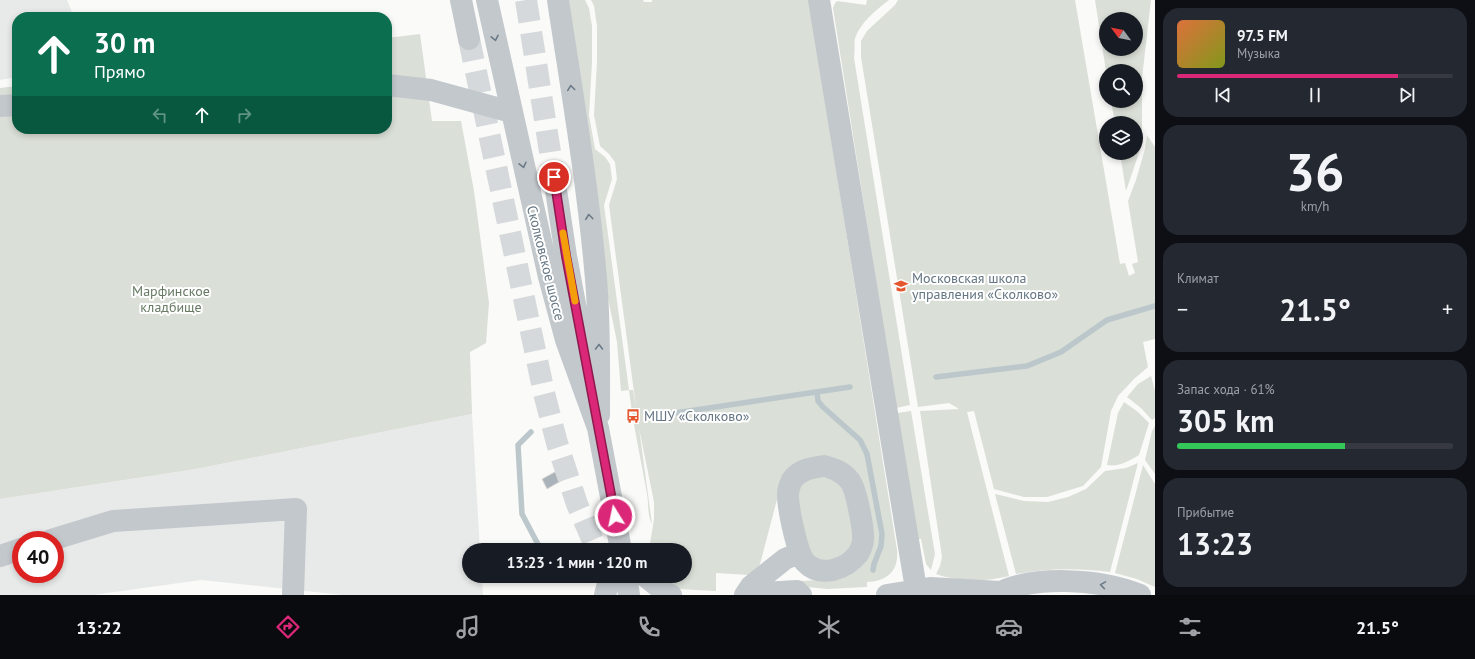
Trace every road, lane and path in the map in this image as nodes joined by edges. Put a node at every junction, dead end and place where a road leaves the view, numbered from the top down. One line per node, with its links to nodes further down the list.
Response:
1 (461, 0): 5 (street)
2 (487, 0): 9 (street, Сколковское шоссе, one-way to 9)
3 (558, 0): 11 (street, Сколковское шоссе, one-way to 3)
4 (819, 0): 22 (street)
5 (469, 39)
6 (392, 85): 9 (street)
7 (12, 105): 8 (street)
8 (0, 106)
9 (511, 112): 11 (street, Сколковское шоссе, one-way to 11)
10 (554, 177): 11 (street)
11 (598, 428): 12 (street, Сколковское шоссе)
12 (617, 526): 14 (street); 15 (street, Сколковское шоссе)
13 (64, 536): 24 (street)
14 (614, 543)
15 (620, 543)
16 (12, 552): 18 (street)
17 (799, 553): 17 (street); 28 (street)
18 (0, 556)
19 (608, 583): 25 (street)
20 (627, 583): 26 (street)
21 (654, 583): 27 (street)
22 (916, 593): 23 (street); 31 (street)
23 (998, 593): 32 (street, one-way to 23)
24 (293, 595)
25 (605, 595)
26 (629, 595)
27 (671, 595)
28 (745, 595)
29 (762, 595): 30 (street)
30 (801, 595)
31 (887, 595)
32 (1140, 595)

